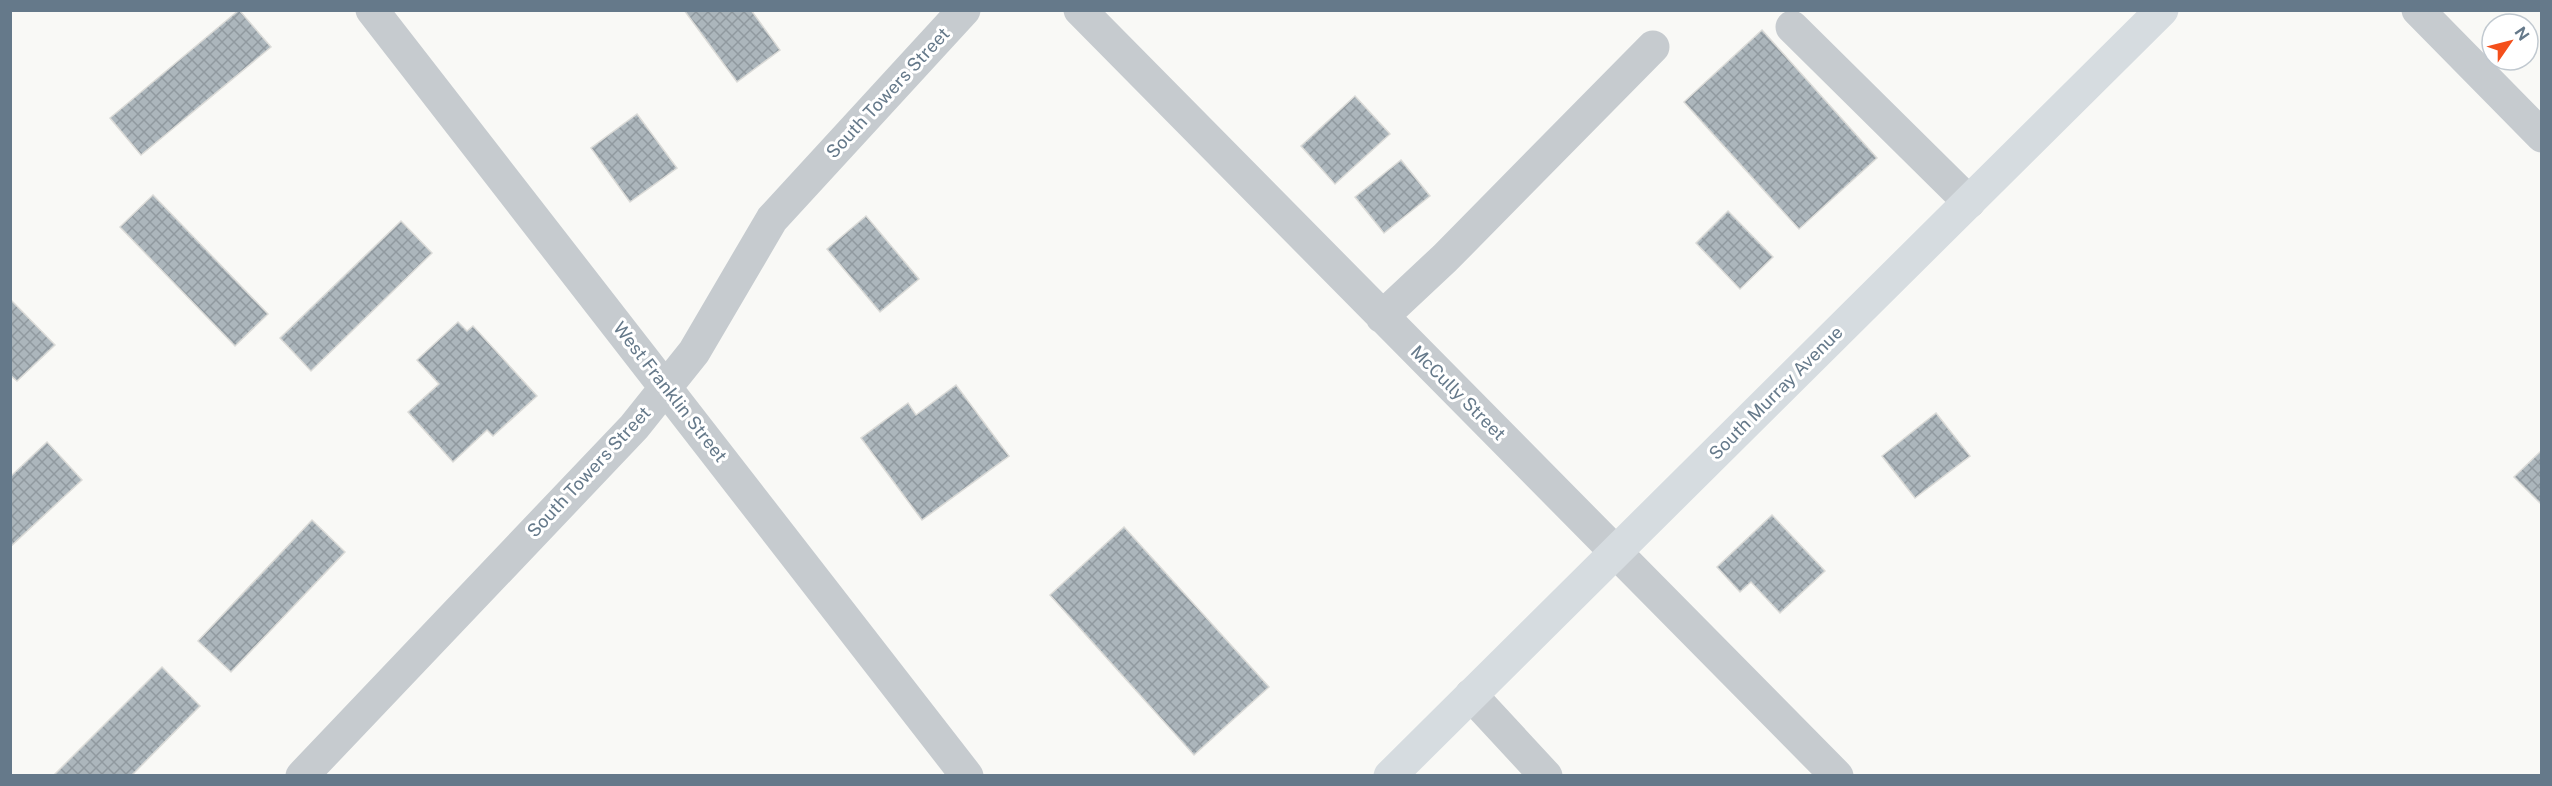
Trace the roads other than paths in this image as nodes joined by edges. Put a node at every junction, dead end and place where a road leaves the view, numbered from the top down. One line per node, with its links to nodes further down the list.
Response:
1 (372, 10): 11 (street, West Franklin Street)
2 (964, 10): 11 (street, South Towers Street)
3 (1080, 10): 10 (street, McCully Street)
4 (2162, 10): 9 (main road, South Murray Avenue)
5 (2418, 10): 8 (street)
6 (1792, 27): 9 (street)
7 (1653, 46): 10 (street)
8 (2541, 136)
9 (1969, 202): 12 (main road, South Murray Avenue)
10 (1382, 317): 12 (street, McCully Street)
11 (666, 387): 14 (street, South Towers Street); 15 (street, West Franklin Street)
12 (1615, 553): 13 (main road, South Murray Avenue); 18 (street, McCully Street)
13 (1471, 695): 16 (main road, South Murray Avenue); 17 (street)
14 (302, 776)
15 (967, 776)
16 (1390, 776)
17 (1546, 776)
18 (1837, 776)

